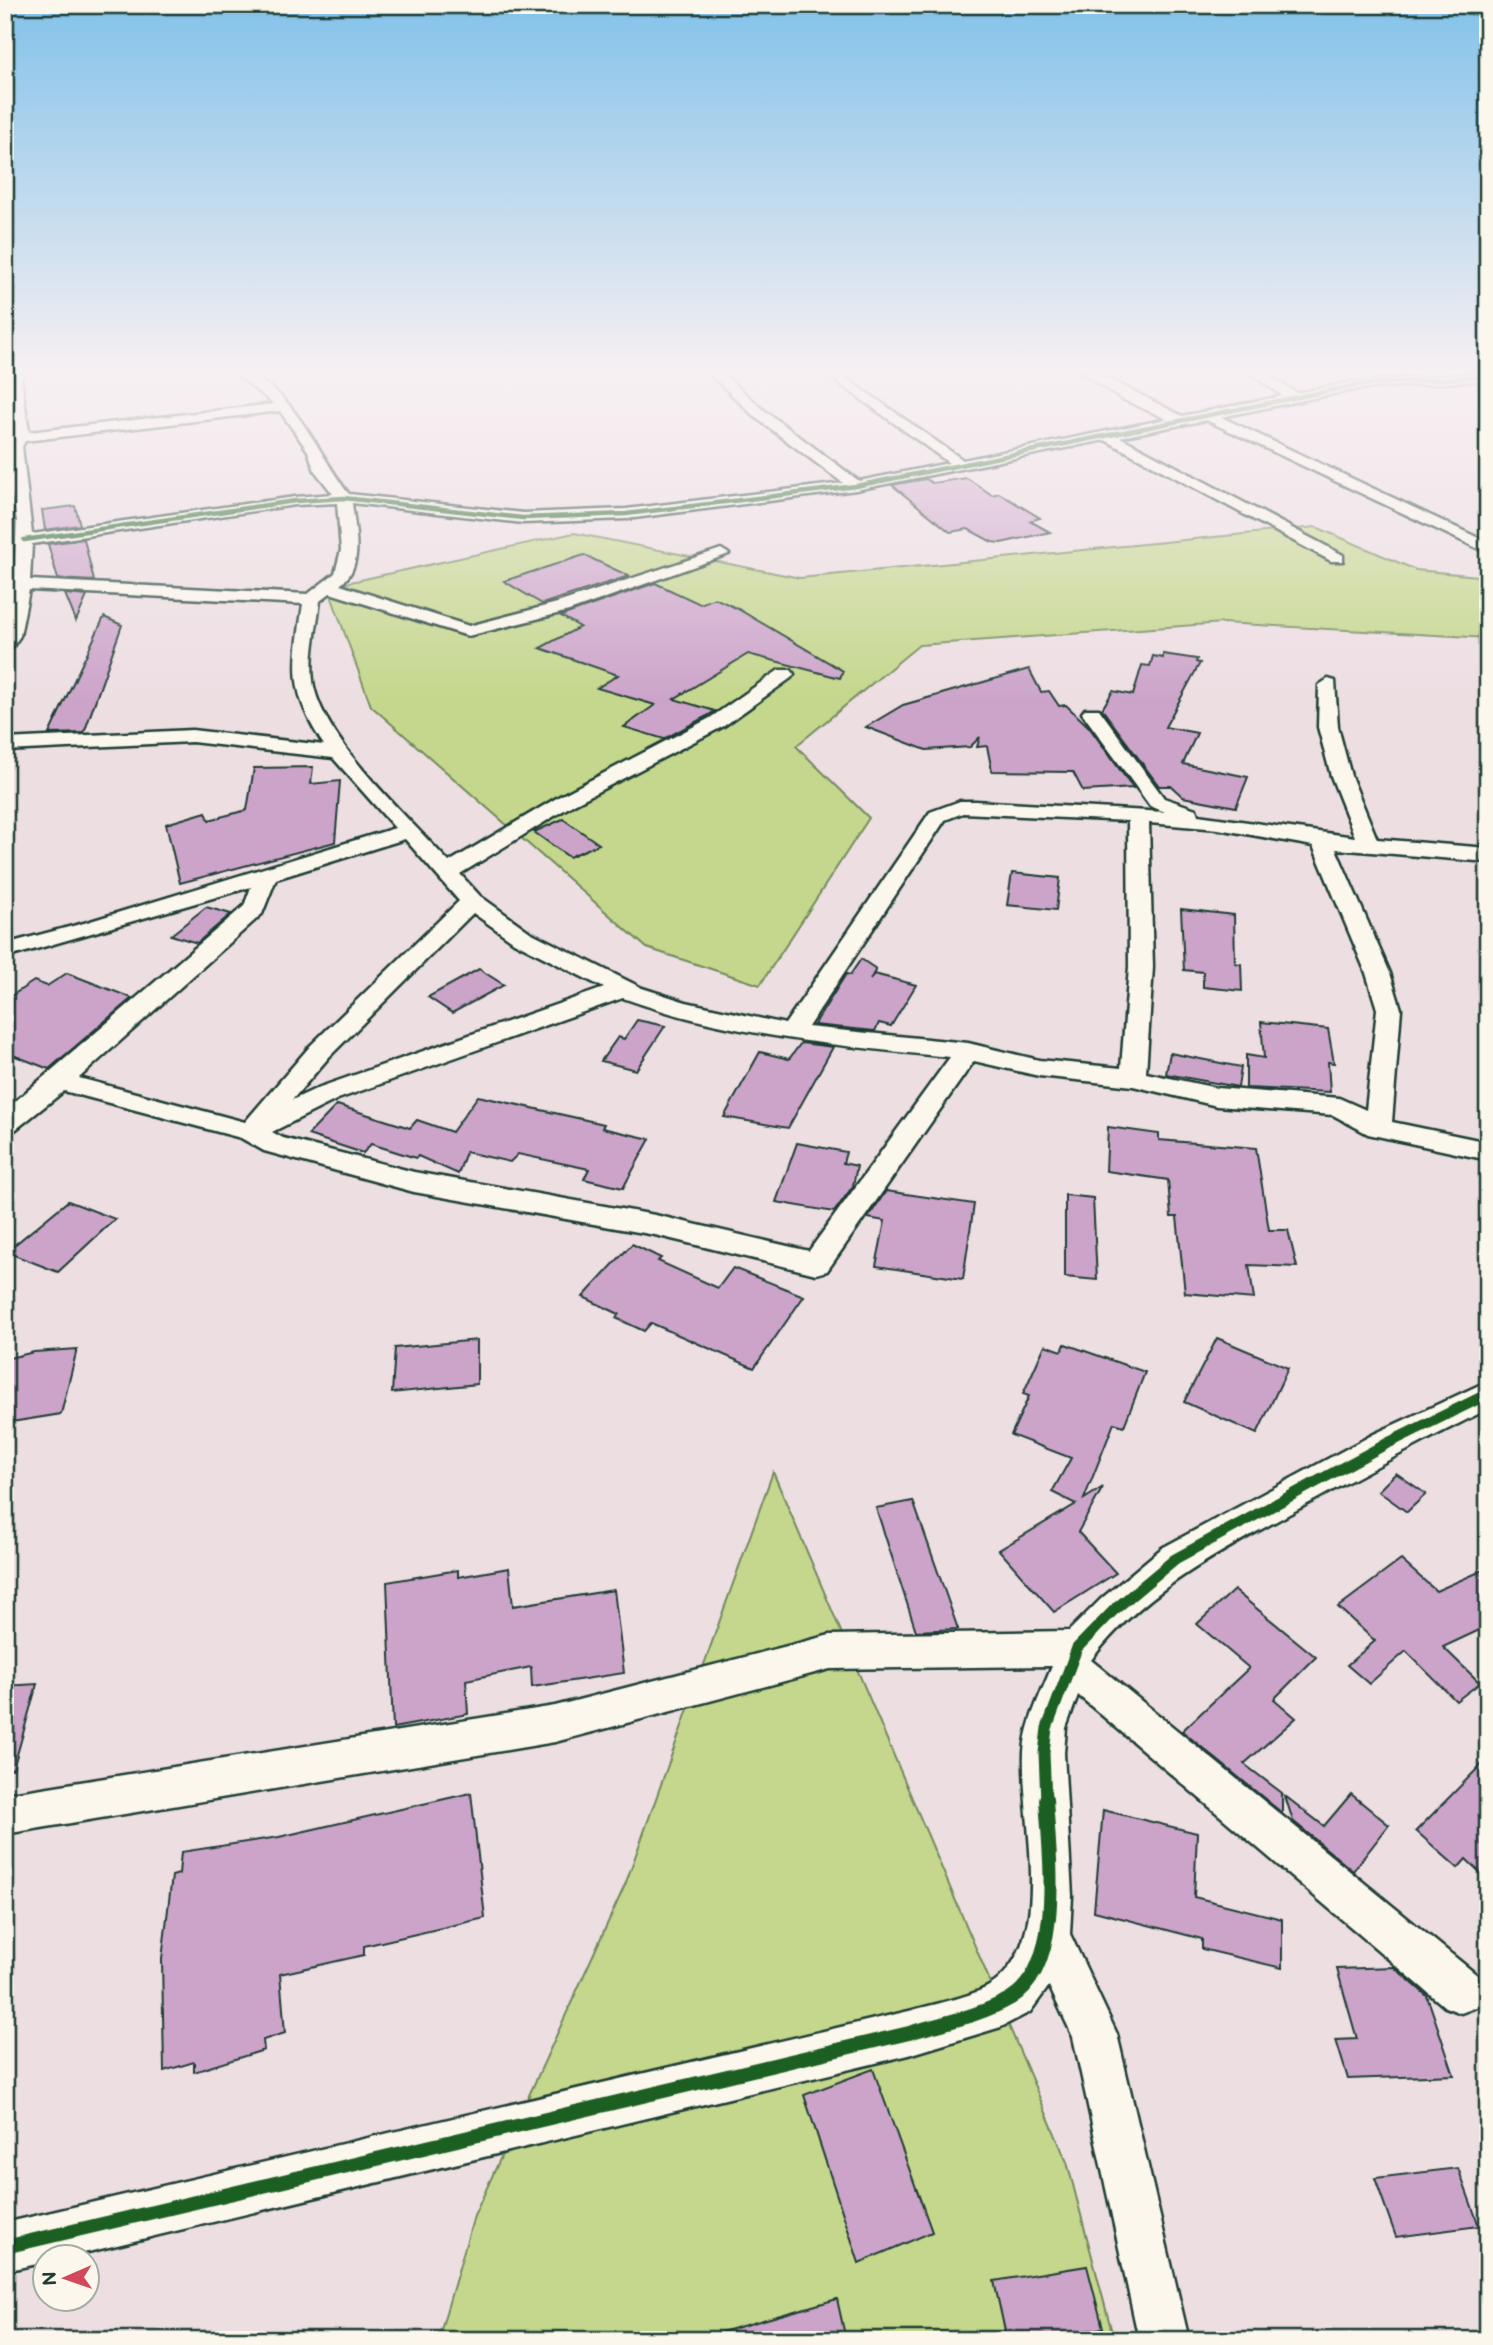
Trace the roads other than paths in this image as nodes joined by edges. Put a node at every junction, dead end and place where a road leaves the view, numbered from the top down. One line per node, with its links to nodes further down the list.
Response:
1 (17, 482): 9 (street)
2 (332, 482): 8 (street)
3 (851, 482): 7 (street)
4 (875, 482): 7 (street)
5 (1195, 482): 12 (street)
6 (1349, 482): 10 (street)
7 (856, 486): 8 (street)
8 (344, 498): 9 (street); 14 (street)
9 (24, 540): 13 (street)
10 (1481, 545)
11 (721, 554): 14 (street)
12 (1337, 558)
13 (14, 584): 15 (street); 16 (street)
14 (328, 587): 15 (street)
15 (312, 600): 21 (street)
16 (5, 645)
17 (785, 674): 28 (street)
18 (1328, 685): 26 (street)
19 (1092, 713): 23 (street)
20 (5, 745): 21 (street)
21 (340, 753): 24 (street)
22 (1138, 816): 23 (street); 33 (street); 35 (street)
23 (1218, 823): 25 (street)
24 (409, 831): 28 (street); 29 (street)
25 (1322, 841): 26 (street); 38 (street)
26 (1368, 846): 27 (street)
27 (1488, 855)
28 (447, 873): 30 (street)
29 (266, 875): 31 (street); 36 (street)
30 (472, 901): 32 (street); 39 (street)
31 (5, 951)
32 (624, 989): 33 (street); 39 (street)
33 (791, 1033): 34 (street)
34 (968, 1051): 35 (street); 39 (street)
35 (1133, 1077): 38 (street)
36 (59, 1082): 37 (street); 39 (street)
37 (5, 1124)
38 (1378, 1128): 40 (street)
39 (250, 1132)
40 (1488, 1151)
41 (1488, 1394): 42 (street)
42 (1074, 1657): 43 (street); 44 (street); 45 (street)
43 (5, 1814)
44 (1048, 1936): 46 (street); 47 (street)
45 (1461, 1991)
46 (5, 2247)
47 (1164, 2340)

